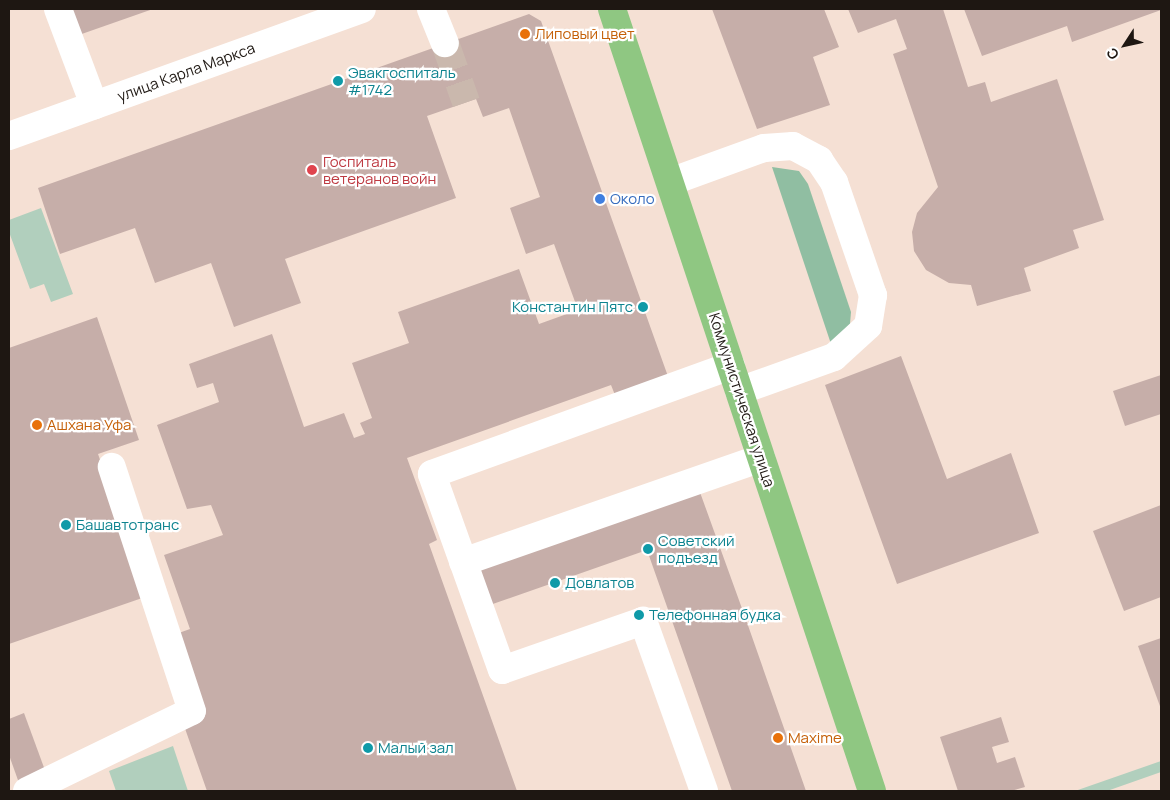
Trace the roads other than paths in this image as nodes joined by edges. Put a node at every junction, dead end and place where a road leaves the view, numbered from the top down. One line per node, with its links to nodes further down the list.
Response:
1 (58, 9): 6 (street)
2 (362, 9): 6 (street, улица Карла Маркса)
3 (431, 9): 5 (street)
4 (612, 9): 8 (main road, Коммунистическая улица)
5 (445, 43)
6 (94, 105): 7 (street, улица Карла Маркса)
7 (9, 136)
8 (670, 182): 9 (main road, Коммунистическая улица); 9 (street)
9 (735, 378): 10 (main road, Коммунистическая улица); 12 (street)
10 (761, 458): 12 (street); 15 (main road, Коммунистическая улица)
11 (112, 467): 13 (street)
12 (463, 562): 14 (street)
13 (27, 791)
14 (704, 791)
15 (872, 791)

